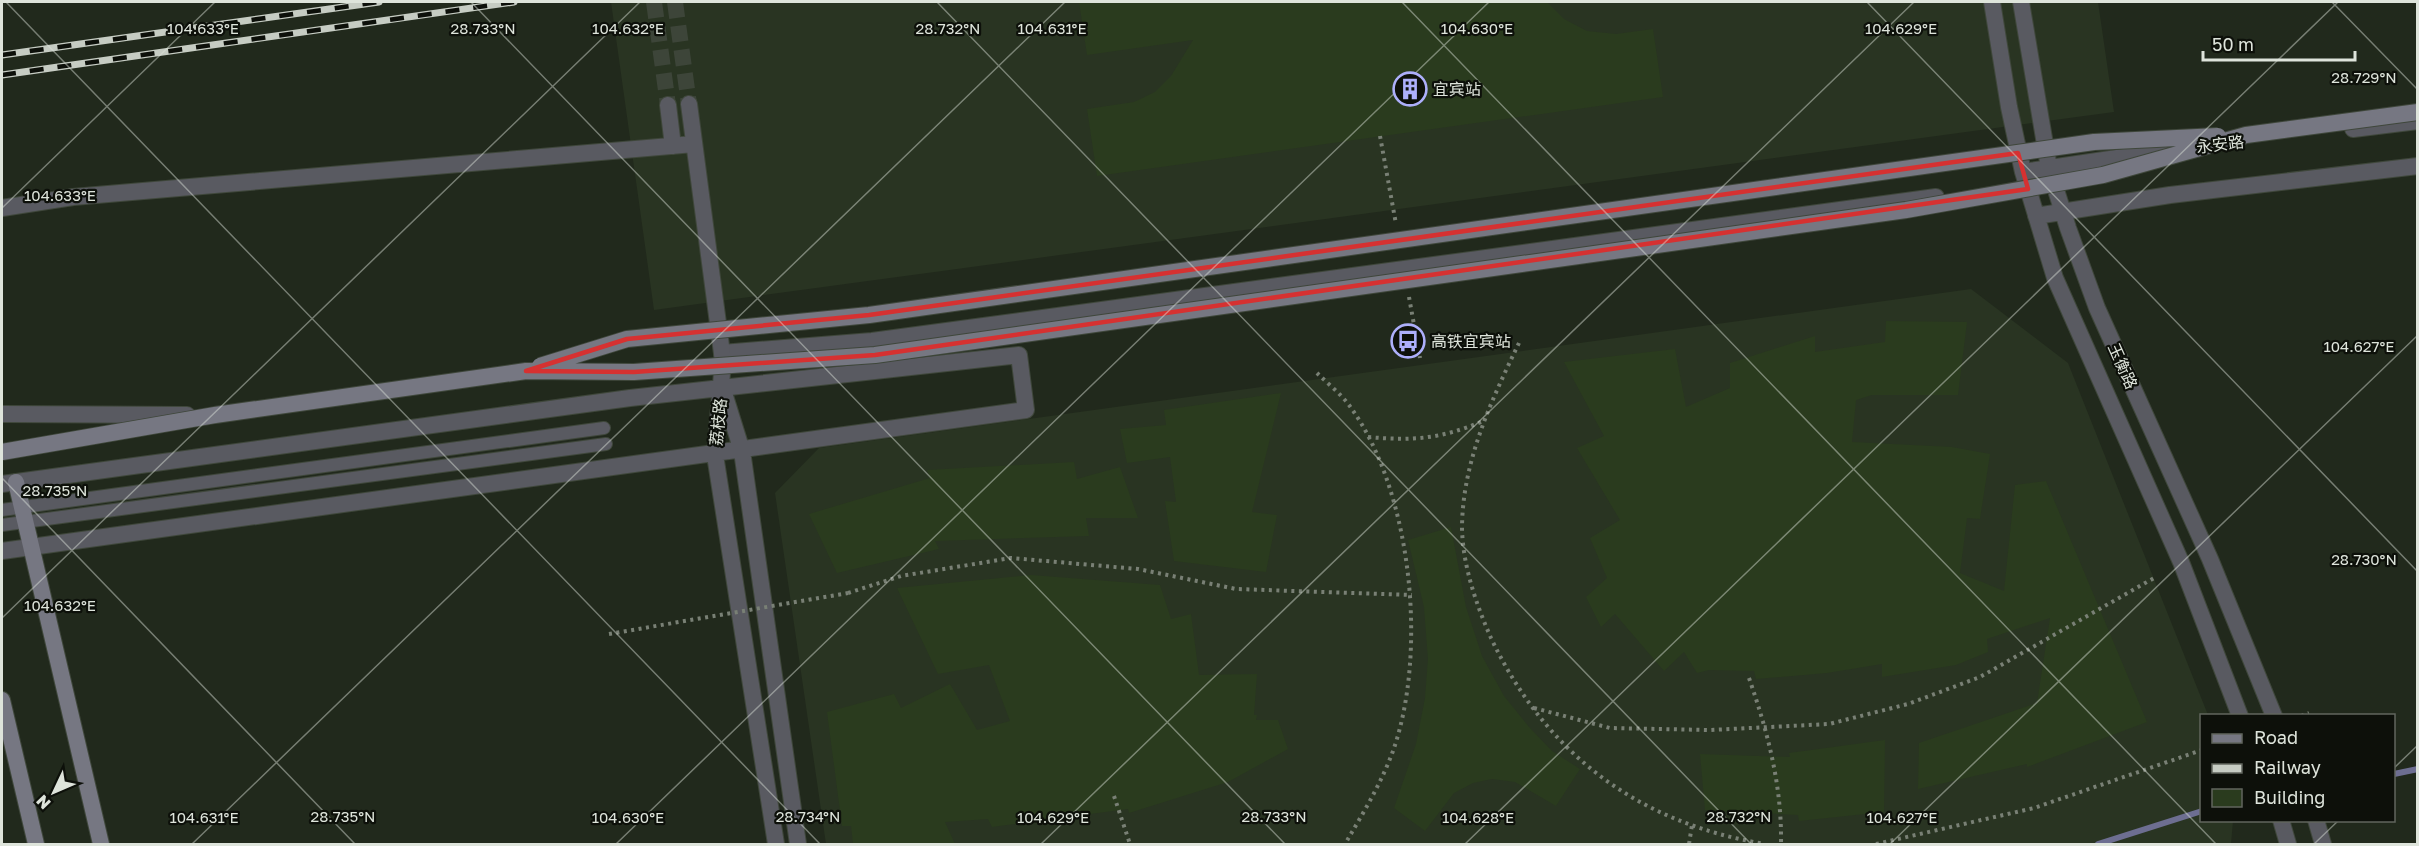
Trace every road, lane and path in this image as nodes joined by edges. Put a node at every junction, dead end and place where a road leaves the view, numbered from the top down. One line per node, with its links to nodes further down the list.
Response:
1 (1992, 2): 12 (street, 玉衡路)
2 (2021, 2): 11 (street, 玉衡路)
3 (689, 104): 8 (street)
4 (668, 105): 9 (street)
5 (2418, 112): 7 (main road, bridge)
6 (2418, 121): 11 (street, 永安路)
7 (2246, 135): 18 (main road, bridge); 18 (main road, bridge)
8 (694, 144): 9 (street); 17 (street)
9 (673, 146): 13 (street)
10 (2418, 166): 14 (street)
11 (2049, 168): 12 (street, 永安路); 14 (street, 玉衡路)
12 (2024, 178): 15 (street, 玉衡路); 17 (street, 永安路)
13 (2, 208)
14 (2062, 212): 15 (street); 43 (street, 玉衡路)
15 (2036, 216): 42 (street, 玉衡路)
16 (1519, 343): 23 (path)
17 (722, 353): 20 (street)
18 (526, 371): 22 (main road, bridge)
19 (1317, 373): 25 (path)
20 (722, 387): 27 (street, 荔枝路); 27 (street); 29 (street, 荔枝路); 30 (street)
21 (2, 414): 22 (street, bridge)
22 (215, 415): 28 (main road, bridge)
23 (1484, 421): 25 (path); 41 (path)
24 (604, 428): 32 (lane)
25 (1368, 437): 37 (path)
26 (606, 444): 32 (lane)
27 (742, 451): 29 (street); 52 (street, 荔枝路)
28 (2, 453)
29 (715, 455): 34 (street); 51 (street, 荔枝路)
30 (9, 483): 32 (main road)
31 (2, 510): 32 (lane)
32 (23, 514): 33 (lane); 34 (main road)
33 (2, 525)
34 (31, 547): 35 (street); 50 (main road)
35 (2, 551)
36 (2154, 578): 41 (path)
37 (1412, 595): 38 (path, bridge); 54 (path)
38 (609, 634)
39 (1749, 678): 57 (path, bridge)
40 (2, 700): 49 (main road)
41 (1533, 708): 48 (path)
42 (2239, 714)
43 (2273, 714)
44 (2200, 751): 58 (path)
45 (1114, 796): 53 (path)
46 (2282, 822): 59 (street)
47 (2317, 822): 60 (street)
48 (1692, 825): 55 (path); 56 (path)
49 (36, 844)
50 (101, 844)
51 (776, 844)
52 (798, 844)
53 (1130, 844)
54 (1345, 844)
55 (1689, 844)
56 (1766, 844)
57 (1781, 844)
58 (1876, 844)
59 (2288, 844)
60 (2323, 844)

